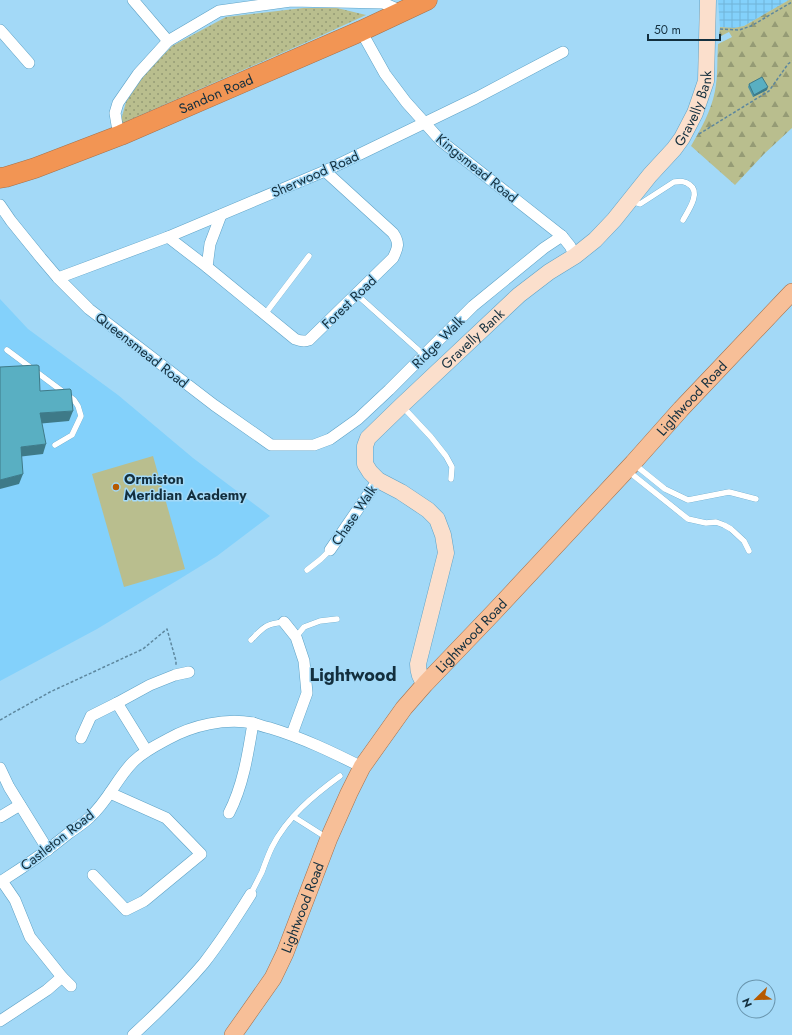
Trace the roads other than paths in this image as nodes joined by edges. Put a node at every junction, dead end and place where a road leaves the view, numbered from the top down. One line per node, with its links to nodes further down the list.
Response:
1 (133, 0): 7 (street)
2 (427, 0): 4 (highway, Sandon Road)
3 (708, 0): 14 (street, Gravelly Bank)
4 (402, 12): 6 (highway, Sandon Road); 7 (street)
5 (0, 30): 9 (street)
6 (360, 31): 10 (street, Kingsmead Road); 11 (highway, Sandon Road)
7 (168, 41): 11 (street)
8 (563, 52): 10 (street, Sherwood Road)
9 (28, 62)
10 (425, 123): 12 (street, Sherwood Road); 18 (street, Kingsmead Road)
11 (121, 135): 13 (highway, Sandon Road)
12 (325, 171): 16 (street, Sherwood Road); 25 (street, Forest Road)
13 (0, 178)
14 (628, 201): 17 (lane); 21 (street, Gravelly Bank)
15 (0, 205): 23 (street, Queensmead Road)
16 (221, 216): 19 (street, Sherwood Road); 22 (street)
17 (683, 220)
18 (562, 236): 21 (street, Kingsmead Road); 28 (street, Ridge Walk)
19 (168, 237): 22 (street, Forest Road); 23 (street, Sherwood Road)
20 (308, 256): 26 (lane)
21 (575, 256): 29 (street, Gravelly Bank)
22 (207, 268): 26 (street, Forest Road)
23 (58, 278): 31 (street, Queensmead Road)
24 (792, 292): 32 (main road, Lightwood Road)
25 (356, 294): 26 (street, Forest Road); 28 (lane)
26 (265, 314)
27 (7, 350): 30 (lane)
28 (424, 355): 31 (street, Ridge Walk)
29 (401, 406): 33 (lane); 34 (street, Gravelly Bank)
30 (55, 445)
31 (314, 445)
32 (629, 466): 35 (lane); 37 (lane); 44 (main road, Lightwood Road)
33 (451, 479)
34 (378, 480): 36 (street, Chase Walk); 44 (street, Gravelly Bank)
35 (756, 499)
36 (330, 550): 38 (lane)
37 (749, 551)
38 (307, 570)
39 (337, 619): 41 (lane)
40 (284, 622): 41 (street); 42 (lane)
41 (296, 637): 47 (street)
42 (251, 640)
43 (190, 672): 45 (street)
44 (425, 684): 50 (main road, Lightwood Road)
45 (117, 703): 48 (street); 49 (street)
46 (253, 724): 47 (street, Castleton Road); 49 (street, Castleton Road); 55 (street)
47 (292, 734): 50 (street, Castleton Road)
48 (81, 738)
49 (146, 750): 53 (street, Castleton Road)
50 (362, 767): 58 (main road, Lightwood Road)
51 (0, 768): 54 (street)
52 (340, 776): 57 (lane)
53 (110, 793): 59 (street, Castleton Road); 60 (street)
54 (20, 805): 56 (street); 59 (street)
55 (235, 808)
56 (0, 817)
57 (294, 817): 58 (lane); 62 (lane)
58 (328, 838): 67 (main road, Lightwood Road)
59 (48, 850): 61 (street, Castleton Road)
60 (93, 875)
61 (1, 882): 63 (street)
62 (251, 894): 66 (street)
63 (62, 977): 64 (street); 65 (street)
64 (71, 986)
65 (0, 1021)
66 (133, 1035)
67 (233, 1035)

